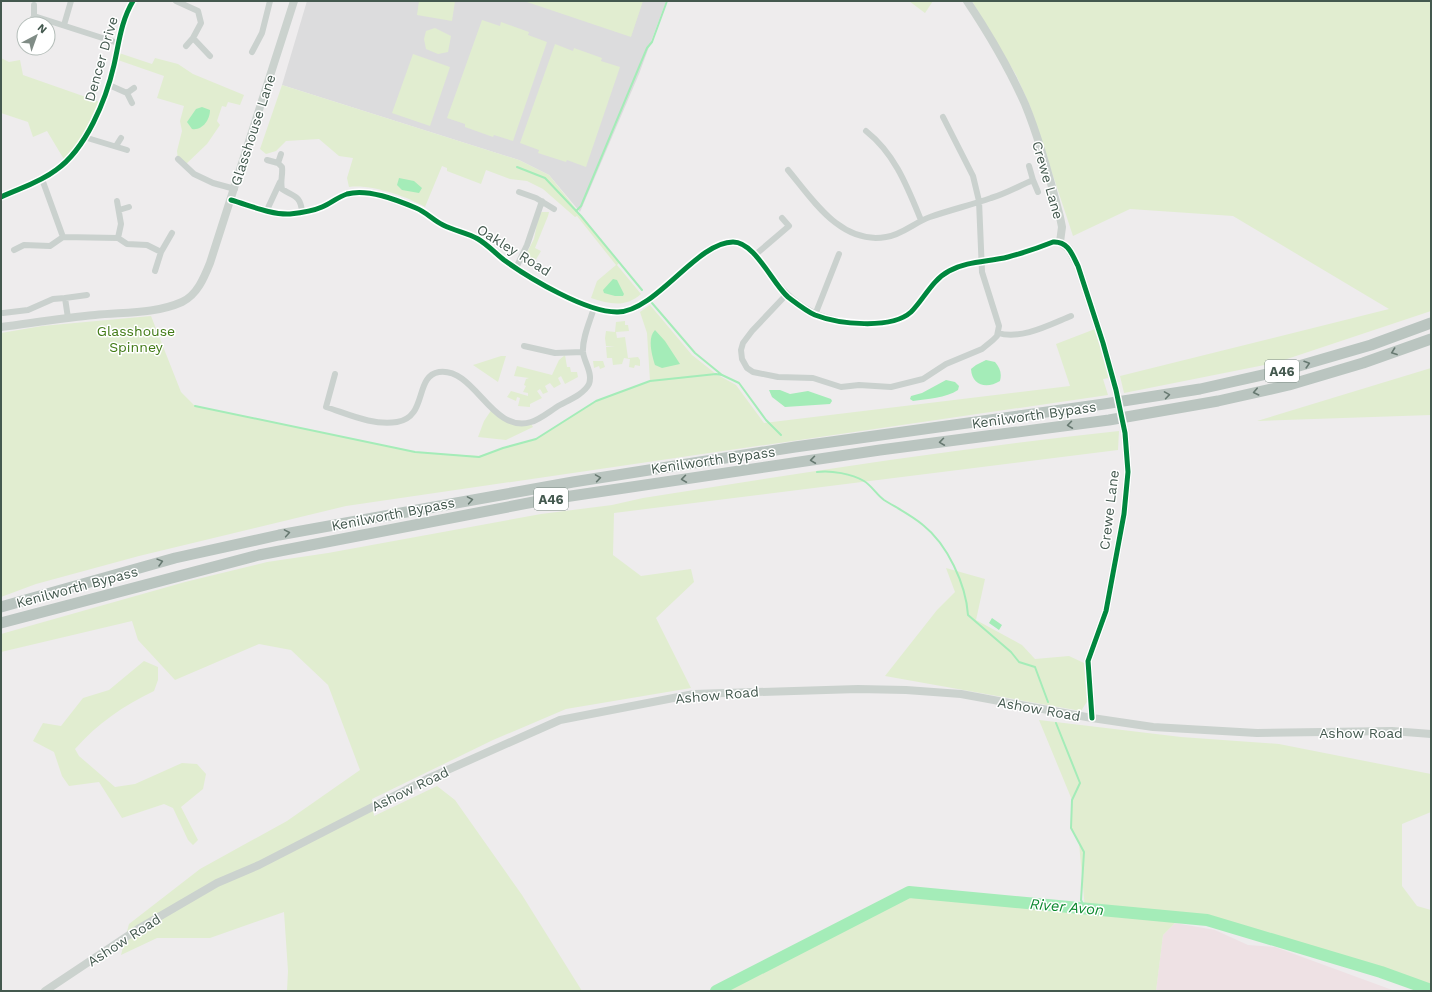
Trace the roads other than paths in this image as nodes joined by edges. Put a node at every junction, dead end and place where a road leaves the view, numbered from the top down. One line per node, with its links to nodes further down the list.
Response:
1 (72, 1): 12 (street)
2 (133, 1): 14 (street, Dencer Drive)
3 (176, 1): 9 (street)
4 (270, 1): 16 (street)
5 (294, 1): 38 (main road, Glasshouse Lane)
6 (967, 1): 56 (main road, Crewe Lane)
7 (34, 4): 10 (street)
8 (204, 8): 9 (street)
9 (198, 11): 13 (street)
10 (34, 16)
11 (56, 23): 12 (street)
12 (64, 25): 14 (street)
13 (193, 38): 15 (street); 17 (street)
14 (118, 43): 18 (street, Dencer Drive)
15 (186, 46)
16 (252, 52)
17 (210, 56)
18 (109, 85): 20 (street); 24 (street, Dencer Drive)
19 (134, 88): 20 (street)
20 (127, 93): 21 (street)
21 (132, 103)
22 (943, 117): 45 (street)
23 (866, 131): 52 (street)
24 (84, 137): 26 (street); 34 (street, Dencer Drive)
25 (121, 138): 26 (street)
26 (116, 146): 27 (street)
27 (127, 150)
28 (282, 154): 31 (street)
29 (178, 159): 38 (street)
30 (267, 160): 31 (street)
31 (278, 163): 36 (street)
32 (1029, 166): 35 (street)
33 (788, 170): 52 (street)
34 (42, 179): 41 (street, Dencer Drive); 54 (street)
35 (1033, 180): 40 (street); 45 (street)
36 (280, 182): 49 (street); 50 (street)
37 (1, 189): 41 (street)
38 (234, 189): 42 (main road, Glasshouse Lane)
39 (519, 192): 44 (street)
40 (1038, 192)
41 (2, 197)
42 (231, 200): 49 (street); 71 (main road, Glasshouse Lane)
43 (117, 201): 48 (street)
44 (542, 201): 47 (street); 62 (street)
45 (979, 201): 52 (street); 61 (street)
46 (130, 208): 48 (street)
47 (554, 209)
48 (119, 210): 55 (street)
49 (267, 210): 50 (street, Oakley Road)
50 (302, 211): 62 (street, Oakley Road)
51 (782, 218): 60 (street)
52 (921, 220)
53 (172, 233): 58 (street)
54 (63, 237): 55 (street); 57 (street)
55 (118, 238): 58 (street)
56 (1060, 242): 61 (street); 81 (main road, Crewe Lane)
57 (14, 250)
58 (161, 252): 63 (street)
59 (840, 254): 69 (street)
60 (755, 255): 65 (street); 67 (street, Oakley Road)
61 (982, 261): 69 (street); 74 (street)
62 (516, 268): 67 (street, Oakley Road)
63 (155, 271)
64 (87, 295): 66 (street)
65 (786, 295): 69 (street); 74 (street)
66 (65, 298): 68 (street); 71 (street)
67 (594, 308): 77 (street)
68 (3, 313)
69 (815, 315)
70 (1071, 316): 74 (street)
71 (68, 318): 73 (main road, Glasshouse Lane)
72 (1431, 323): 79 (highway, Kenilworth Bypass / A46, one-way to 72)
73 (1, 327)
74 (998, 333)
75 (1431, 339): 80 (highway, Kenilworth Bypass / A46, one-way to 80)
76 (524, 346): 77 (street)
77 (583, 352): 78 (street)
78 (335, 374)
79 (1, 607)
80 (1, 623)
81 (1092, 718): 82 (main road, Ashow Road); 83 (main road, Ashow Road)
82 (1431, 734)
83 (45, 991)

